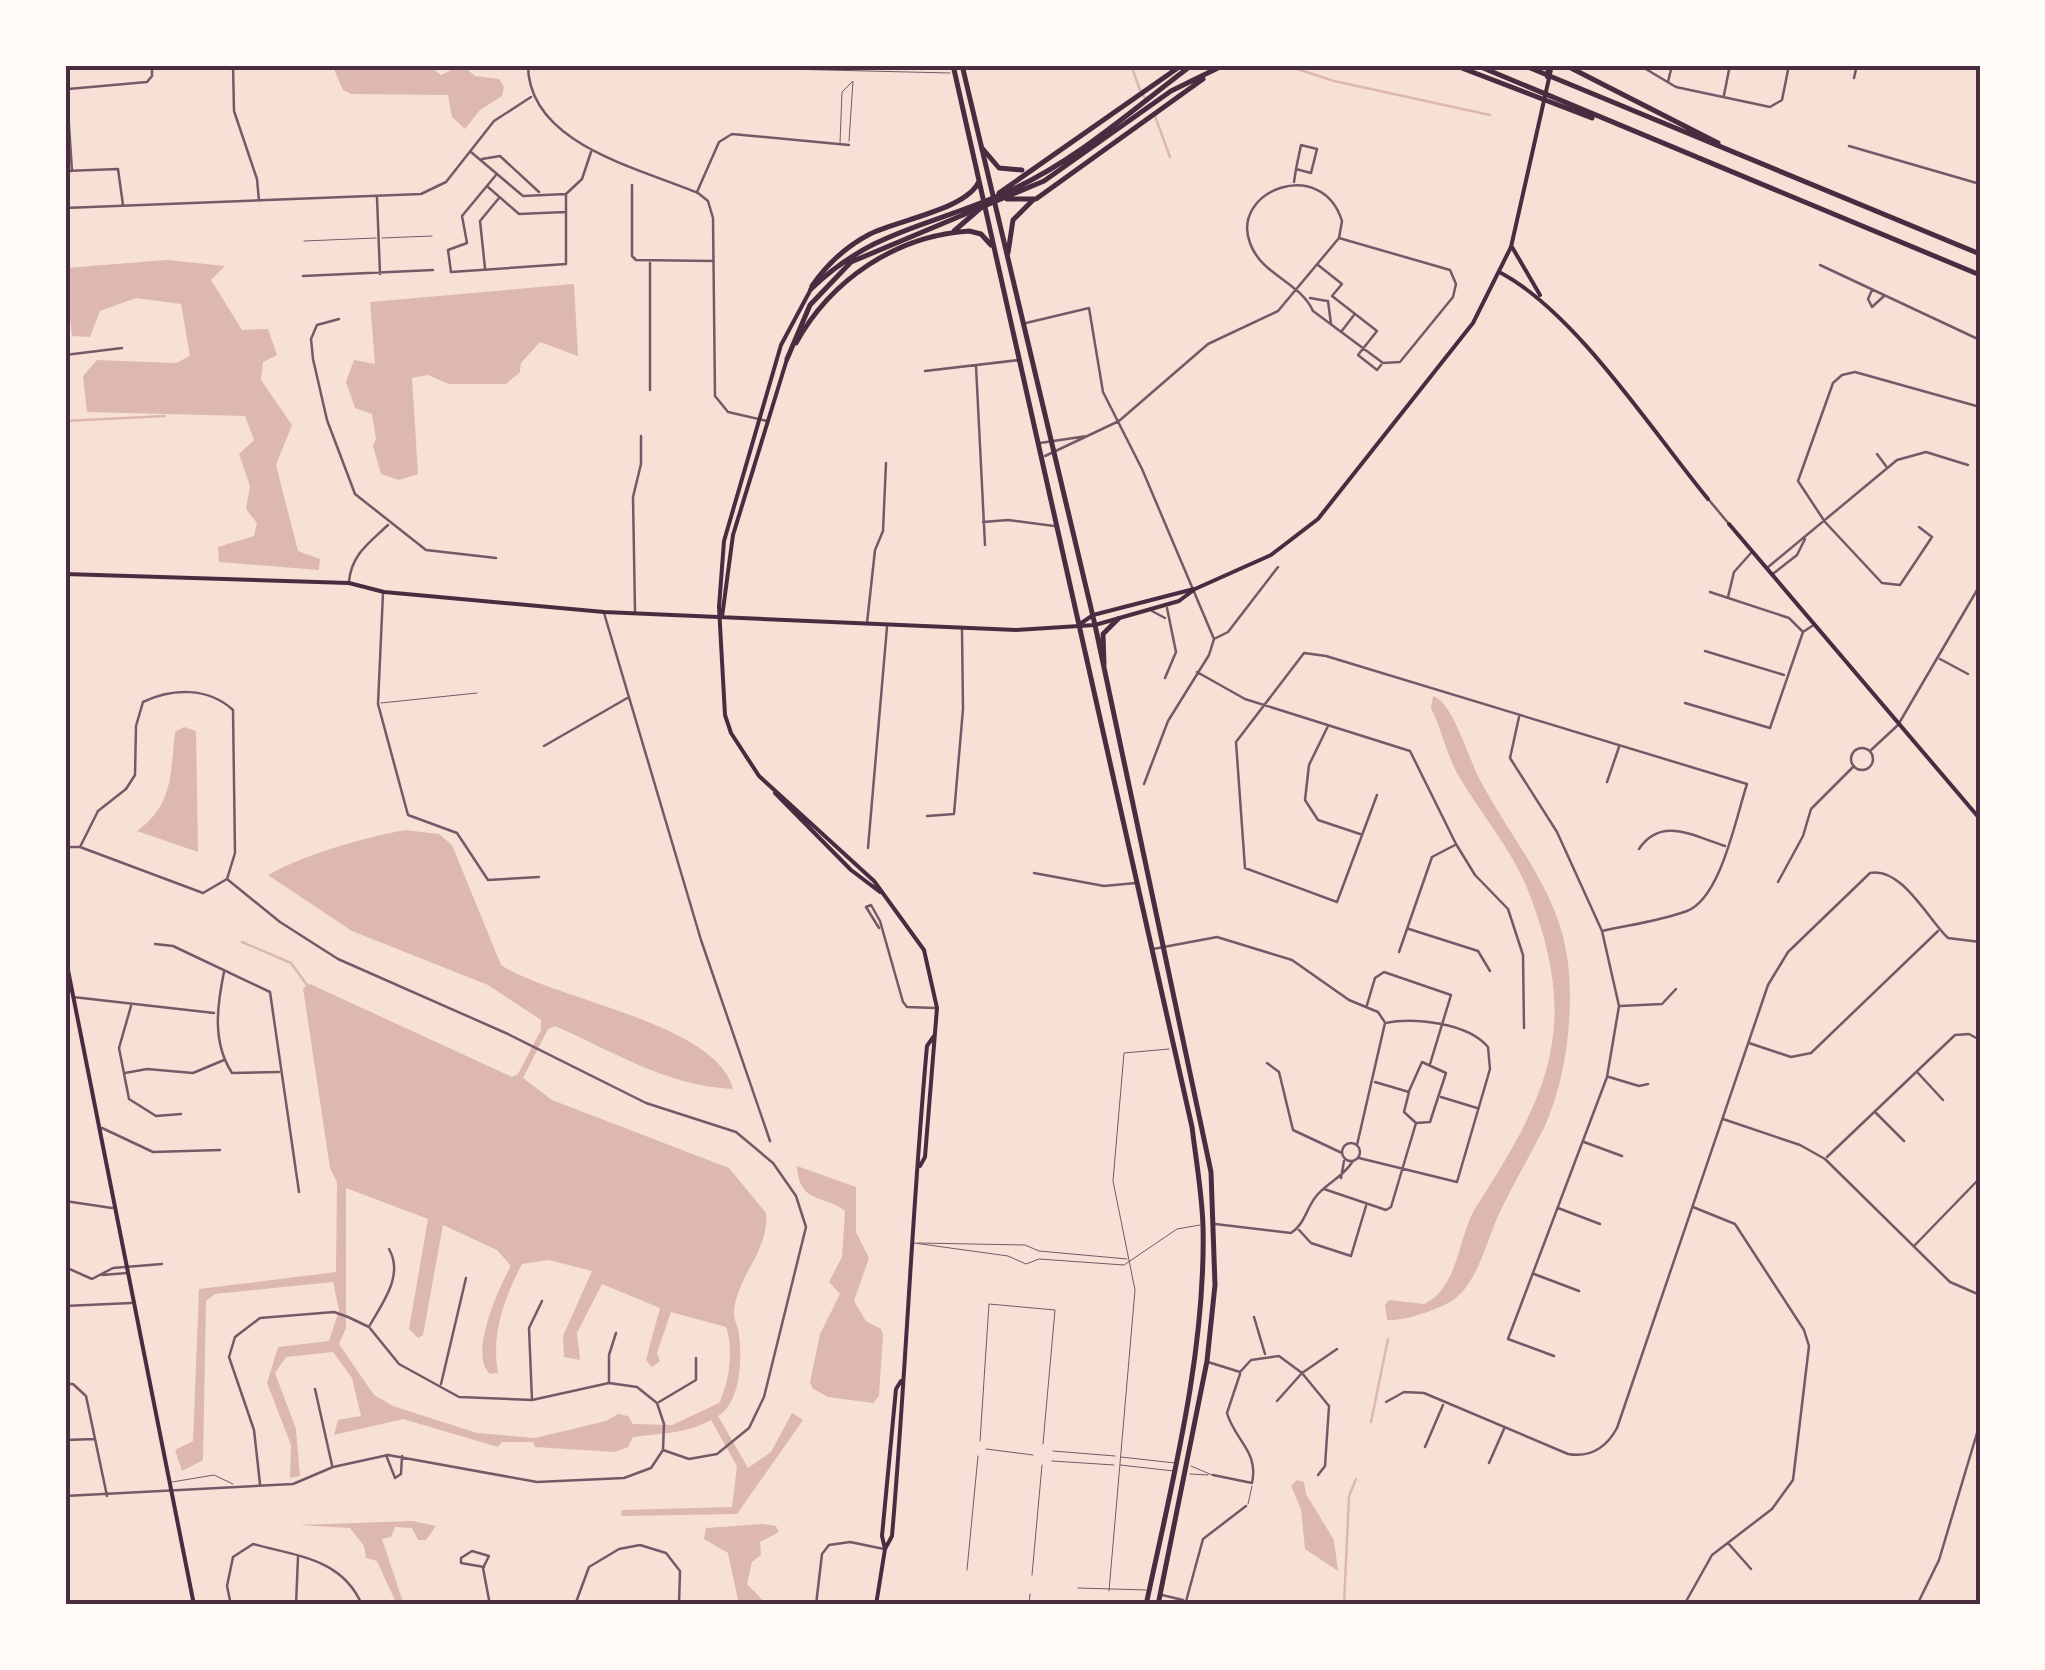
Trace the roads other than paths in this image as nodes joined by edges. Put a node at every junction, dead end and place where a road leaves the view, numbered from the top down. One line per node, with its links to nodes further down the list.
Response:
1 (66, 65): 25 (street)
2 (152, 65): 25 (street)
3 (233, 65): 57 (street)
4 (528, 65): 27 (street)
5 (618, 65): 21 (lane)
6 (1182, 65): 39 (highway)
7 (1192, 65): 36 (highway)
8 (1224, 65): 20 (highway)
9 (1454, 65): 26 (highway)
10 (1476, 65): 26 (highway)
11 (1550, 65): 68 (main road)
12 (1639, 65): 24 (street)
13 (1672, 65): 24 (street)
14 (1730, 65): 28 (street)
15 (1789, 65): 28 (street)
16 (1858, 65): 22 (street)
17 (1525, 66): 38 (highway)
18 (1568, 67): 38 (highway)
19 (958, 68): 21 (lane); 33 (highway); 44 (highway)
20 (1216, 69): 36 (highway); 54 (highway)
21 (856, 72): 23 (lane)
22 (1854, 78)
23 (853, 80): 30 (lane); 31 (lane)
24 (1668, 84): 28 (street)
25 (66, 89): 29 (street)
26 (1524, 90): 81 (highway)
27 (531, 97): 34 (street); 35 (street)
28 (1723, 97)
29 (66, 101): 42 (street)
30 (840, 144): 31 (street); 49 (street)
31 (850, 144)
32 (1848, 146): 46 (street)
33 (982, 148): 39 (highway); 55 (highway)
34 (592, 149): 49 (street); 51 (street)
35 (470, 152): 37 (street); 52 (street)
36 (1082, 152): 62 (highway)
37 (481, 160): 43 (street); 50 (street)
38 (1756, 162): 71 (highway)
39 (1030, 168): 55 (highway)
40 (1296, 169): 40 (street); 45 (street)
41 (65, 171): 42 (street)
42 (72, 171): 59 (street)
43 (496, 175): 48 (street); 50 (street)
44 (979, 180): 56 (highway); 58 (highway)
45 (1294, 184): 66 (street); 83 (street)
46 (1980, 184)
47 (632, 185): 73 (street)
48 (487, 186): 53 (street); 77 (street)
49 (697, 192): 72 (street)
50 (540, 194): 51 (street)
51 (566, 194): 61 (street)
52 (378, 197): 57 (street); 65 (street)
53 (500, 197): 61 (street); 77 (street)
54 (1036, 198): 55 (highway); 70 (highway)
55 (994, 200): 58 (highway); 70 (highway)
56 (958, 202): 58 (highway); 82 (highway)
57 (259, 203): 59 (street)
58 (984, 204): 63 (highway); 69 (highway)
59 (123, 206): 60 (street)
60 (65, 208)
61 (566, 212): 77 (street)
62 (924, 226): 82 (highway); 99 (highway)
63 (953, 232): 69 (highway); 99 (highway)
64 (432, 236): 65 (lane)
65 (378, 238): 67 (lane); 79 (street)
66 (1339, 238): 74 (street); 101 (street)
67 (304, 241)
68 (1511, 247): 78 (main road); 88 (main road)
69 (996, 252): 100 (highway)
70 (1008, 253): 92 (highway)
71 (1980, 254)
72 (713, 261): 73 (street); 106 (street)
73 (650, 262): 104 (street)
74 (1317, 264): 83 (street); 86 (street)
75 (1820, 264): 84 (street)
76 (433, 270): 79 (street)
77 (485, 270)
78 (1501, 273): 88 (main road); 136 (main road)
79 (380, 274): 80 (street)
80 (303, 276)
81 (1980, 276)
82 (811, 288): 106 (main road)
83 (1296, 289): 87 (street); 108 (street)
84 (1872, 289): 85 (street); 85 (street)
85 (1885, 295): 95 (street)
86 (1332, 296): 89 (street); 90 (street)
87 (1307, 298): 89 (street); 93 (street)
88 (1542, 299): 119 (main road)
89 (1328, 301): 93 (street)
90 (1355, 314): 94 (street); 97 (street)
91 (339, 319): 122 (street)
92 (1025, 323): 108 (street); 111 (highway)
93 (1332, 325): 94 (street)
94 (1341, 332): 97 (street)
95 (1980, 340)
96 (122, 348): 98 (street)
97 (1363, 349): 101 (street); 101 (street)
98 (65, 356)
99 (787, 359): 107 (main road)
100 (1020, 360): 102 (street); 112 (highway)
101 (1383, 363)
102 (976, 366): 103 (street); 120 (street)
103 (926, 372)
104 (650, 390)
105 (1980, 407): 121 (street)
106 (758, 420): 107 (street); 147 (main road)
107 (768, 421): 147 (main road)
108 (1120, 422): 110 (street); 136 (street)
109 (642, 436): 144 (street)
110 (1088, 436): 111 (street); 113 (street)
111 (1053, 440): 112 (street); 113 (highway)
112 (1040, 443): 115 (highway)
113 (1056, 452): 115 (street); 146 (highway)
114 (1877, 454): 118 (street)
115 (1042, 456): 124 (highway)
116 (886, 464): 150 (street)
117 (1968, 465): 118 (street)
118 (1887, 467): 121 (street)
119 (1708, 499): 123 (street)
120 (982, 522): 124 (street); 127 (street)
121 (1825, 522): 125 (street); 126 (street)
122 (390, 523): 129 (street); 134 (street)
123 (1729, 524): 128 (main road)
124 (1058, 526): 151 (highway)
125 (1919, 527)
126 (1806, 538): 131 (street); 133 (street)
127 (985, 545)
128 (1752, 552): 131 (main road); 139 (street)
129 (496, 558)
130 (1278, 567): 157 (street)
131 (1766, 568): 133 (main road)
132 (65, 574): 134 (main road)
133 (1772, 575): 154 (main road)
134 (349, 583): 137 (main road)
135 (1980, 585): 140 (street)
136 (1195, 589): 142 (main road); 146 (main road); 157 (street)
137 (384, 592): 145 (main road); 168 (street)
138 (1710, 592): 139 (street)
139 (1728, 597): 156 (street)
140 (1973, 597): 141 (street); 159 (street)
141 (1980, 602)
142 (1167, 606): 143 (main road); 149 (street)
143 (1152, 610): 148 (main road); 149 (street)
144 (635, 611): 145 (main road); 147 (main road)
145 (604, 612): 166 (street)
146 (1093, 614): 151 (main road); 153 (highway)
147 (722, 618): 150 (main road); 211 (main road)
148 (1118, 619): 153 (main road); 160 (highway)
149 (1166, 619): 164 (street)
150 (867, 624): 152 (main road)
151 (1080, 624): 153 (main road); 155 (main road); 193 (highway)
152 (887, 625): 155 (main road); 187 (street)
153 (1095, 625): 160 (highway)
154 (1813, 625): 156 (street); 171 (main road)
155 (962, 628): 180 (street)
156 (1803, 632): 163 (street)
157 (1214, 639): 161 (street)
158 (1706, 651): 163 (street)
159 (1938, 658): 162 (street); 171 (street)
160 (1104, 665): 200 (highway)
161 (1197, 672): 167 (street); 178 (street)
162 (1968, 674)
163 (1785, 675): 169 (street)
164 (1165, 678)
165 (476, 693): 168 (lane)
166 (630, 696): 173 (street); 239 (street)
167 (1262, 703): 170 (street); 172 (street); 182 (street)
168 (378, 704): 190 (street)
169 (1686, 704)
170 (1520, 716): 174 (street); 197 (street)
171 (1898, 724): 175 (street); 181 (main road)
172 (1328, 725): 182 (street); 183 (street)
173 (544, 746)
174 (1619, 746): 177 (street); 184 (street)
175 (1870, 751): 176 (street); 176 (street)
176 (1854, 766): 192 (street)
177 (1607, 782)
178 (1144, 784)
179 (1377, 794): 182 (street)
180 (927, 816)
181 (1980, 819)
182 (1362, 835)
183 (1456, 844): 195 (street); 215 (street)
184 (1726, 846): 188 (street); 197 (street)
185 (65, 847): 186 (street)
186 (80, 848): 191 (street); 191 (street)
187 (868, 848)
188 (1639, 849)
189 (1034, 873): 193 (street)
190 (539, 877)
191 (227, 879): 313 (street)
192 (1778, 882)
193 (1137, 883): 201 (highway)
194 (879, 928): 211 (street)
195 (1408, 928): 202 (street); 205 (street)
196 (1940, 930): 198 (street); 217 (street); 217 (street)
197 (1602, 932): 210 (street)
198 (1980, 942)
199 (155, 944): 204 (street)
200 (1163, 947): 201 (street); 209 (street); 263 (highway)
201 (1152, 950): 218 (highway)
202 (1399, 952)
203 (65, 955): 207 (main road)
204 (225, 969): 212 (street); 222 (street)
205 (1490, 971)
206 (1676, 989): 210 (street)
207 (73, 997): 208 (street); 236 (main road)
208 (131, 1006): 212 (street); 224 (street)
209 (1367, 1006): 213 (street); 214 (street)
210 (1619, 1006): 225 (street)
211 (937, 1008): 267 (main road)
212 (216, 1014): 219 (street)
213 (1385, 1023): 214 (street); 226 (street)
214 (1442, 1026): 221 (street); 231 (street)
215 (1524, 1028)
216 (1980, 1040): 223 (street)
217 (1749, 1043): 234 (street)
218 (1172, 1048): 265 (highway); 272 (lane)
219 (224, 1060): 222 (street); 224 (street)
220 (1267, 1063): 244 (street)
221 (1430, 1064): 228 (street); 229 (street)
222 (280, 1072): 257 (street)
223 (1917, 1072): 230 (street); 232 (street)
224 (124, 1073): 233 (street)
225 (1607, 1076): 227 (street); 241 (street)
226 (1373, 1082): 228 (street); 237 (street)
227 (1648, 1084)
228 (1409, 1092): 235 (street)
229 (1439, 1097): 231 (street); 235 (street)
230 (1944, 1100)
231 (1478, 1108): 253 (street)
232 (1874, 1111): 238 (street); 251 (street)
233 (181, 1114)
234 (1723, 1118): 251 (street); 261 (street)
235 (1416, 1122): 253 (street)
236 (102, 1128): 245 (street); 262 (main road)
237 (1356, 1136): 240 (street); 242 (street)
238 (1904, 1140)
239 (770, 1141)
240 (1350, 1142): 242 (street); 243 (street)
241 (1582, 1142): 248 (street); 260 (street)
242 (1357, 1144): 246 (street)
243 (1344, 1146): 244 (street); 247 (street)
244 (1334, 1147): 247 (street)
245 (220, 1150)
246 (1360, 1151): 249 (street); 250 (street)
247 (1342, 1155): 252 (street); 255 (street)
248 (1622, 1156)
249 (1359, 1158): 250 (street); 252 (street)
250 (1369, 1158): 253 (street)
251 (1825, 1159): 268 (street)
252 (1354, 1161): 255 (street)
253 (1404, 1166): 259 (street)
254 (1980, 1178): 268 (street)
255 (1340, 1179): 256 (street)
256 (1324, 1190): 259 (street); 266 (street)
257 (299, 1192)
258 (65, 1201): 262 (street)
259 (1366, 1204): 266 (street)
260 (1557, 1207): 264 (street); 277 (street)
261 (1694, 1207): 306 (street); 338 (street)
262 (113, 1208): 274 (main road)
263 (1213, 1224): 265 (lane); 266 (street); 292 (highway)
264 (1600, 1224)
265 (1203, 1225): 272 (lane); 321 (highway)
266 (1298, 1228)
267 (914, 1244): 270 (lane); 271 (lane); 295 (main road)
268 (1914, 1246): 281 (street)
269 (389, 1249): 286 (street)
270 (1033, 1250): 271 (lane); 272 (lane)
271 (1032, 1260): 272 (lane)
272 (1130, 1260): 319 (lane)
273 (162, 1264): 274 (street)
274 (126, 1266): 276 (main road); 278 (street)
275 (65, 1267): 278 (street)
276 (127, 1273): 278 (street); 283 (main road)
277 (1533, 1273): 280 (street); 290 (street)
278 (101, 1274)
279 (466, 1278): 298 (street)
280 (1579, 1291)
281 (1980, 1295)
282 (542, 1301): 300 (street)
283 (133, 1303): 284 (street); 333 (main road)
284 (65, 1306)
285 (1254, 1317): 289 (street)
286 (369, 1326): 298 (street); 332 (street)
287 (616, 1333): 296 (street)
288 (1337, 1349): 294 (street)
289 (1265, 1355): 293 (street); 294 (street)
290 (1554, 1356)
291 (696, 1358): 303 (street)
292 (1206, 1362): 293 (street); 323 (highway)
293 (1240, 1372): 331 (street)
294 (1302, 1373): 301 (street); 330 (street)
295 (902, 1380): 339 (main road); 339 (main road)
296 (608, 1383): 300 (street); 303 (street)
297 (65, 1384): 307 (street)
298 (440, 1386): 300 (street)
299 (315, 1389): 326 (street)
300 (532, 1400)
301 (1277, 1401)
302 (1386, 1402): 304 (street)
303 (657, 1403): 313 (street)
304 (1444, 1403): 306 (street); 311 (street)
305 (1980, 1423): 364 (street)
306 (1504, 1428): 322 (street)
307 (96, 1439): 308 (street); 336 (street)
308 (65, 1440)
309 (980, 1441): 310 (lane)
310 (1044, 1444)
311 (1425, 1446)
312 (986, 1449): 317 (lane)
313 (663, 1450): 316 (street)
314 (1054, 1451): 319 (lane)
315 (386, 1455): 316 (street); 316 (street); 326 (street)
316 (402, 1455)
317 (1033, 1455)
318 (978, 1456): 343 (lane)
319 (1118, 1457): 321 (lane); 325 (lane)
320 (1052, 1460): 325 (lane)
321 (1174, 1463): 323 (lane); 327 (highway)
322 (1488, 1463)
323 (1185, 1464): 328 (highway); 329 (lane)
324 (1042, 1465): 344 (lane)
325 (1116, 1465): 327 (lane); 347 (lane)
326 (333, 1467): 332 (street)
327 (1172, 1471): 328 (lane); 346 (highway)
328 (1183, 1473): 329 (lane); 349 (highway)
329 (1212, 1474): 331 (street)
330 (1318, 1474)
331 (1252, 1483): 337 (lane)
332 (260, 1484): 334 (street)
333 (172, 1485): 334 (street); 334 (lane); 336 (street); 351 (main road)
334 (235, 1486)
335 (65, 1496): 336 (street)
336 (107, 1496)
337 (1246, 1506): 350 (street)
338 (1727, 1542): 342 (street); 363 (street)
339 (885, 1550): 358 (street); 359 (main road)
340 (298, 1556): 352 (street); 353 (street); 354 (street)
341 (484, 1568): 341 (street); 355 (street)
342 (1751, 1569)
343 (967, 1570)
344 (1032, 1574)
345 (1078, 1588): 347 (lane)
346 (1150, 1590): 347 (lane); 361 (highway)
347 (1108, 1591)
348 (1030, 1594): 360 (lane)
349 (1159, 1600): 350 (street); 362 (street)
350 (1185, 1603)
351 (194, 1605)
352 (232, 1605)
353 (296, 1605)
354 (362, 1605)
355 (490, 1605)
356 (576, 1605): 357 (street)
357 (679, 1605)
358 (816, 1605)
359 (876, 1605)
360 (1029, 1605)
361 (1146, 1605)
362 (1177, 1605)
363 (1684, 1605)
364 (1917, 1605)

